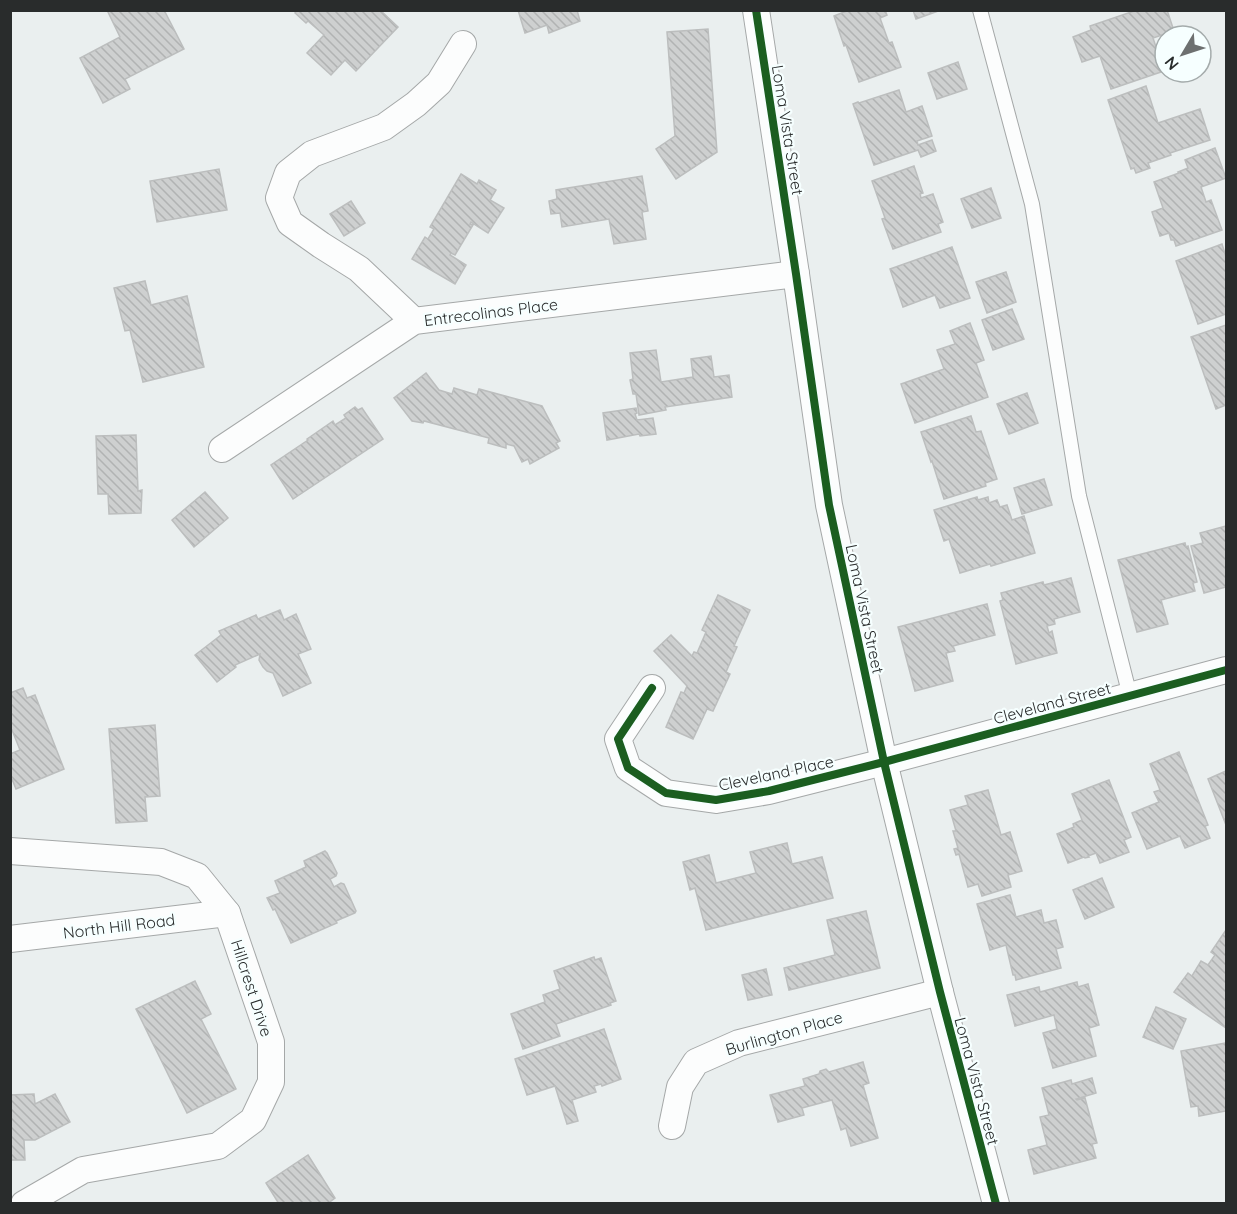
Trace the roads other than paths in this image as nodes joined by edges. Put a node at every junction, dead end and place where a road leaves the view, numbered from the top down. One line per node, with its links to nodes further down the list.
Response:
1 (756, 10): 4 (street, Loma Vista Street)
2 (980, 10): 9 (lane)
3 (463, 44): 5 (street)
4 (796, 274): 5 (street, Entrecolinas Place); 10 (street, Loma Vista Street)
5 (414, 321): 6 (street, Entrecolinas Place)
6 (222, 449)
7 (1227, 670): 9 (street, Cleveland Street)
8 (652, 688): 10 (street, Cleveland Place)
9 (1130, 696): 10 (street, Cleveland Street)
10 (884, 762): 14 (street, Loma Vista Street)
11 (10, 851): 12 (street, Hillcrest Drive)
12 (227, 913): 13 (street, North Hill Road); 16 (street, Hillcrest Drive)
13 (10, 939)
14 (940, 992): 15 (street, Burlington Place); 17 (street, Loma Vista Street)
15 (672, 1126)
16 (24, 1203)
17 (996, 1203)

